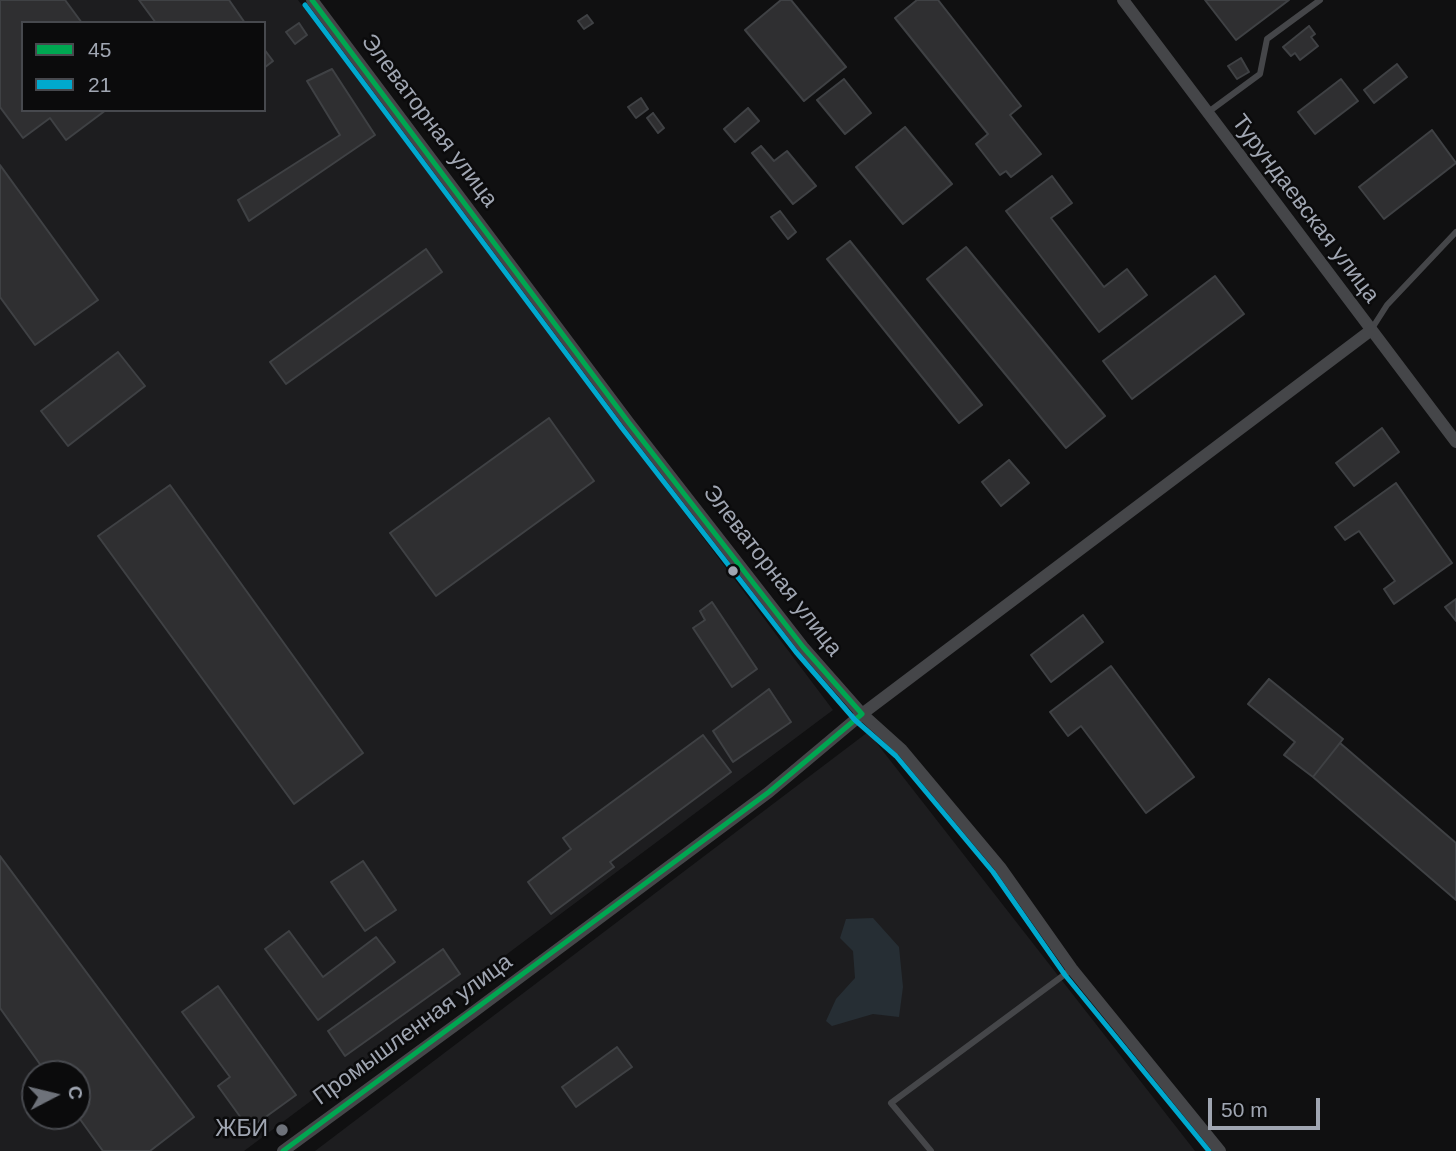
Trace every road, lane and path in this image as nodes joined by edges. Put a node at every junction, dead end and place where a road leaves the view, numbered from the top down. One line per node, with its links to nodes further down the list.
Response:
1 (312, 0): 8 (street, Элеваторная улица)
2 (1123, 0): 4 (street, Турундаевская улица)
3 (1320, 0): 4 (lane)
4 (1207, 113): 6 (street, Турундаевская улица)
5 (1456, 232): 6 (lane)
6 (1370, 331): 7 (street, Турундаевская улица); 8 (street, Промышленная улица)
7 (1456, 442)
8 (862, 714): 9 (street, Элеваторная улица); 10 (street, Промышленная улица)
9 (1072, 969): 11 (lane); 12 (street, Элеваторная улица)
10 (283, 1151)
11 (931, 1151)
12 (1220, 1151)

